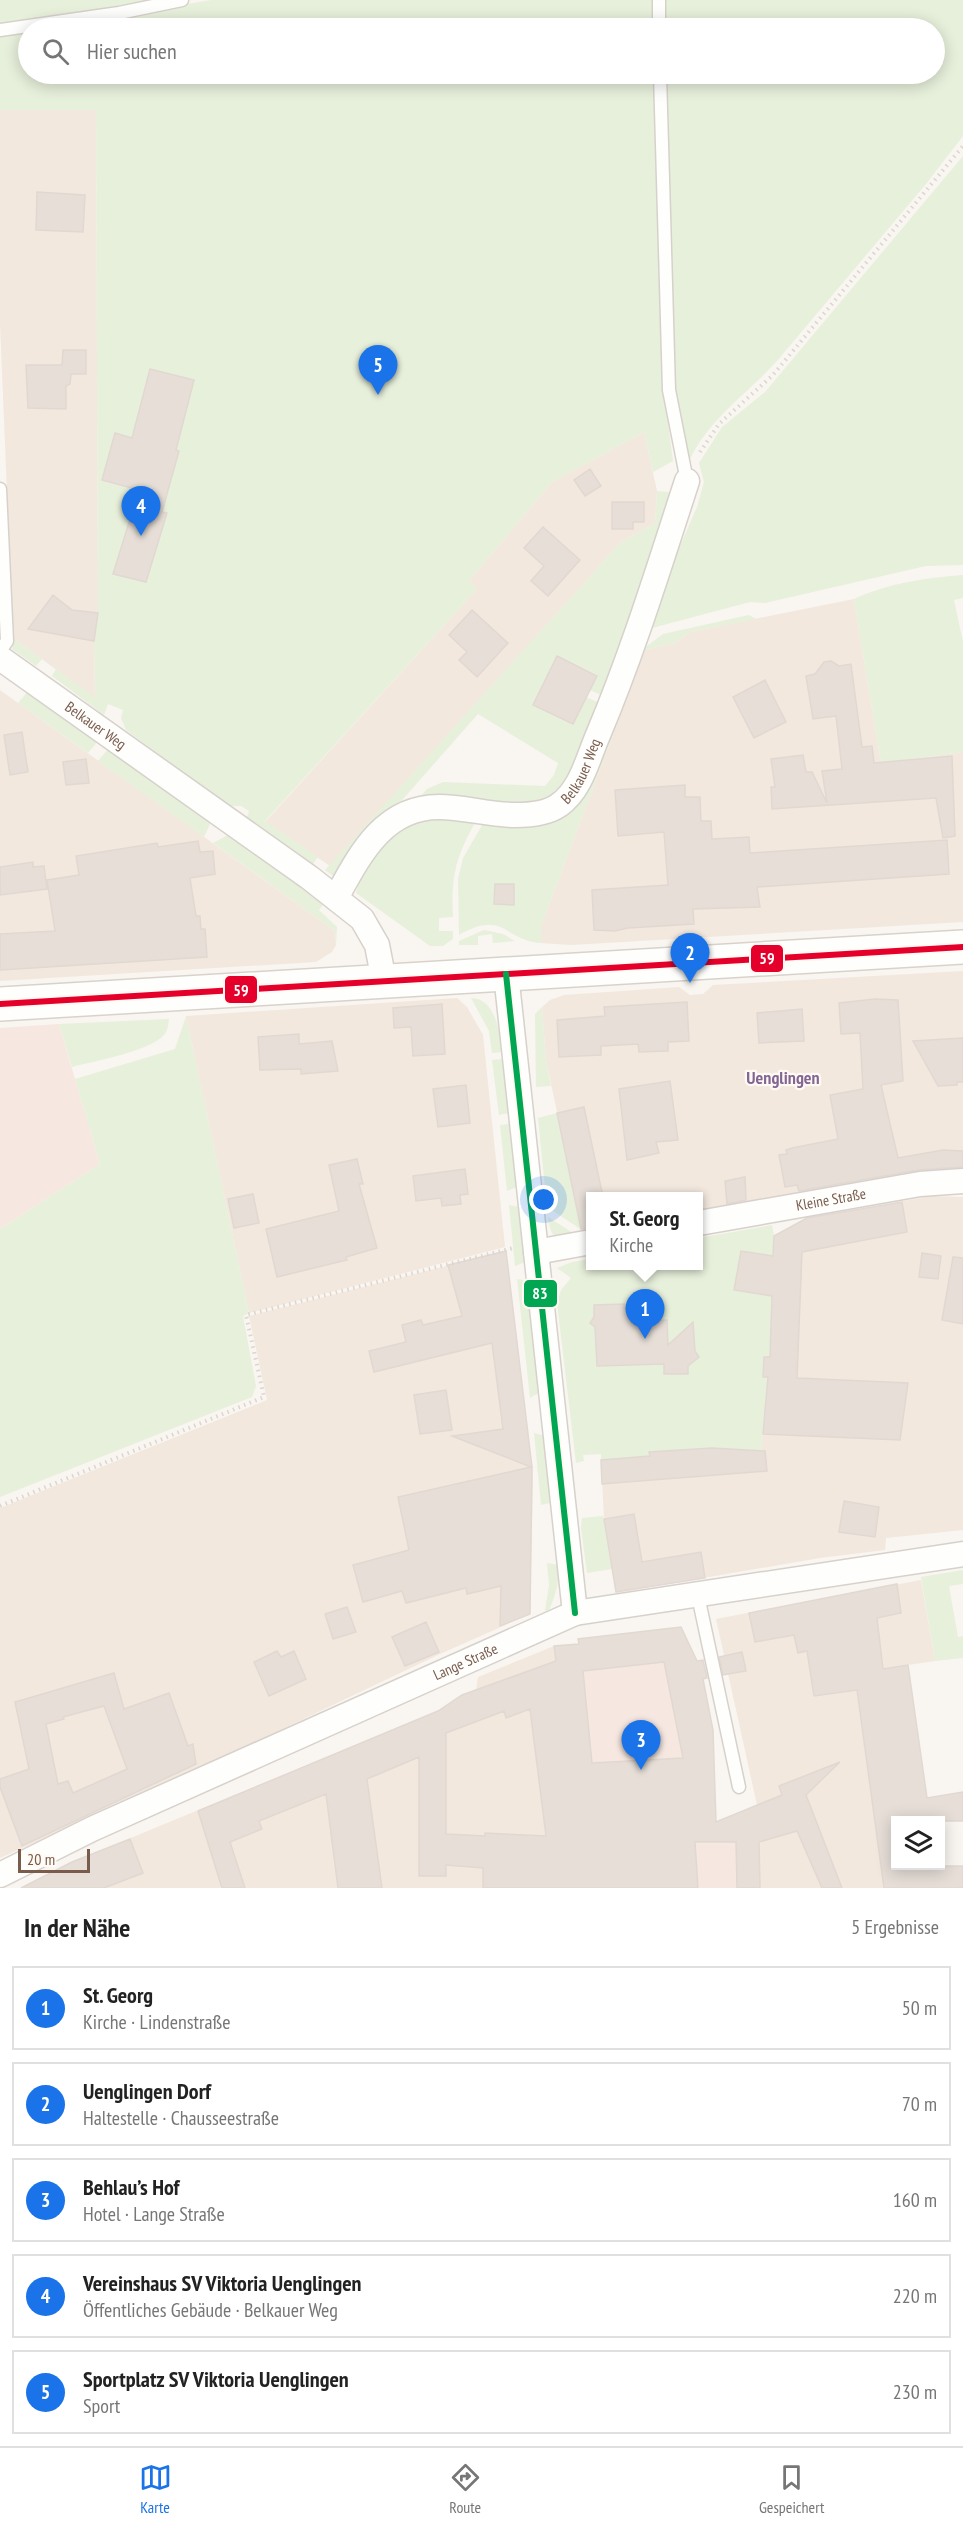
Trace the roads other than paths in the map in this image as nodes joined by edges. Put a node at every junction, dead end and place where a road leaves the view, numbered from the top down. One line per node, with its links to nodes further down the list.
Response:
1 (182, 0): 3 (lane)
2 (659, 0): 4 (lane)
3 (79, 18)
4 (659, 18)
5 (18, 27): 6 (lane)
6 (0, 30)
7 (660, 84): 8 (lane)
8 (687, 481): 12 (street, Belkauer Weg)
9 (0, 489): 10 (lane)
10 (0, 651)
11 (0, 658): 12 (street, Belkauer Weg)
12 (336, 898): 15 (street, Belkauer Weg)
13 (963, 947): 14 (main road)
14 (506, 974): 15 (main road); 20 (street)
15 (384, 981): 16 (main road)
16 (0, 1005)
17 (963, 1180): 18 (street, Kleine Straße)
18 (703, 1222)
19 (586, 1242): 20 (street)
20 (536, 1247): 23 (street)
21 (963, 1554): 22 (street, Lange Straße)
22 (698, 1596): 23 (street, Lange Straße); 24 (lane)
23 (575, 1613): 25 (street, Lange Straße)
24 (739, 1787)
25 (0, 1875)

